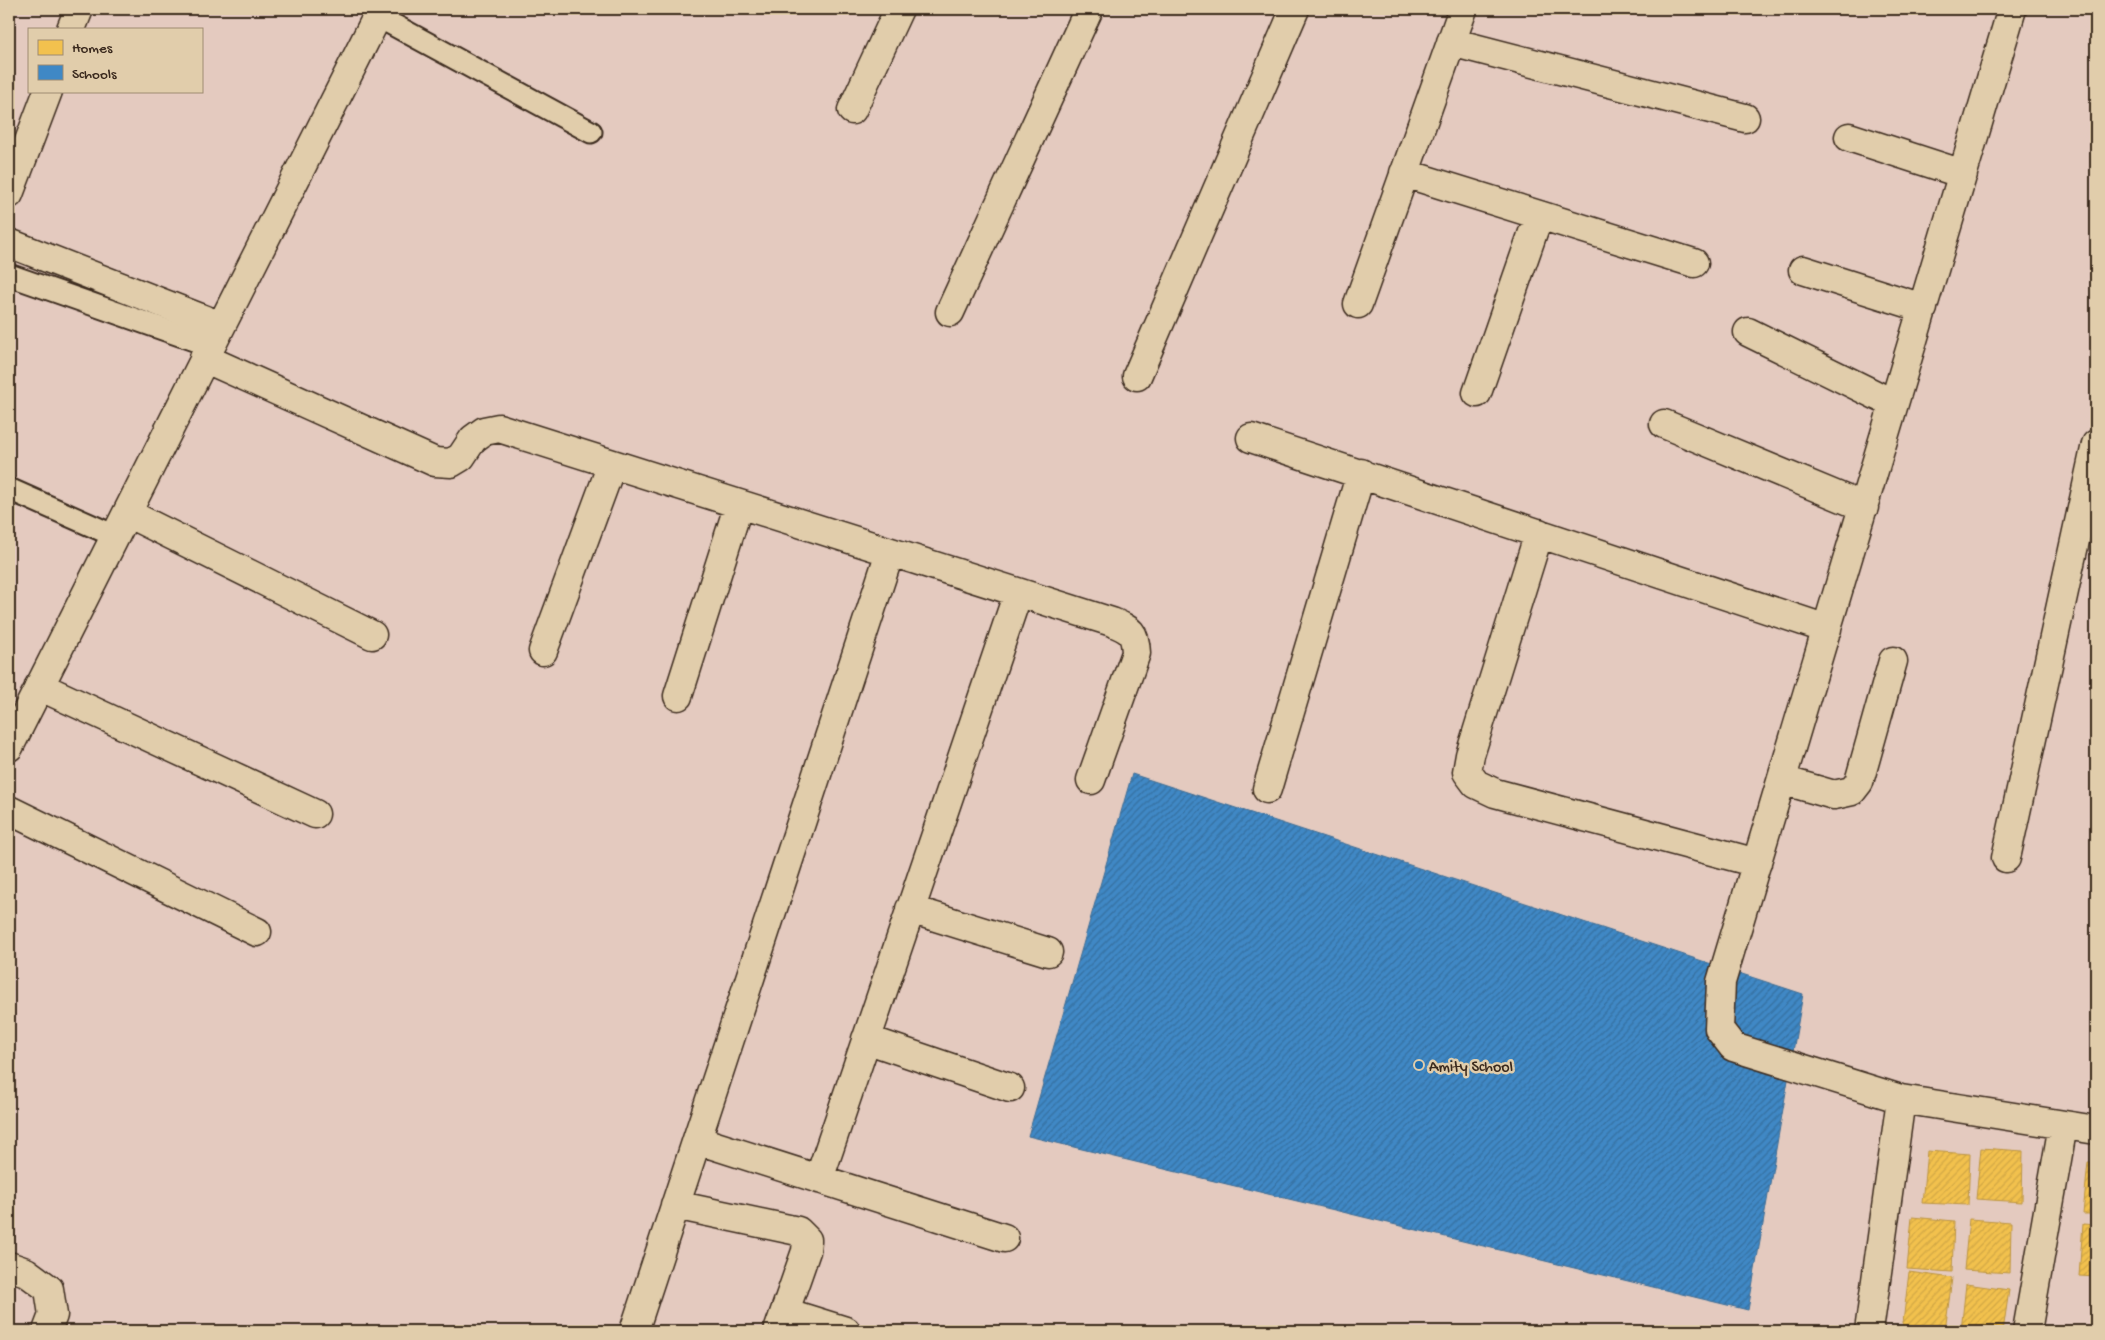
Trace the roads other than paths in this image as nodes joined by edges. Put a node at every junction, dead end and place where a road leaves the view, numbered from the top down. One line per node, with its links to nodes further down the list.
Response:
1 (79, 9): 8 (street)
2 (899, 9): 11 (street)
3 (1089, 9): 25 (street)
4 (1296, 9): 28 (street)
5 (1463, 9): 9 (street)
6 (2007, 10): 16 (street)
7 (379, 12): 13 (lane); 27 (street)
8 (72, 28)
9 (1451, 42): 12 (street); 15 (street)
10 (48, 92): 17 (street)
11 (852, 110)
12 (1745, 118)
13 (591, 132)
14 (1849, 137): 16 (street)
15 (1404, 173): 18 (street); 23 (street)
16 (1963, 174): 24 (street)
17 (9, 194)
18 (1539, 215): 20 (street); 29 (street)
19 (9, 243): 27 (street)
20 (1694, 263)
21 (1803, 270): 24 (street)
22 (9, 275): 27 (lane)
23 (1358, 304)
24 (1923, 308): 30 (street)
25 (950, 312)
26 (1748, 332): 30 (street)
27 (212, 343): 34 (street); 39 (street)
28 (1137, 376)
29 (1477, 392)
30 (1894, 404): 38 (street)
31 (1664, 424): 38 (street)
32 (1251, 438): 35 (street)
33 (2096, 444): 55 (street)
34 (612, 464): 37 (street); 45 (street)
35 (1361, 473): 40 (street); 52 (street)
36 (9, 489): 39 (lane)
37 (739, 504): 41 (street); 48 (street)
38 (1864, 508): 43 (street)
39 (121, 525): 44 (street); 47 (street)
40 (1539, 533): 43 (street); 56 (street)
41 (890, 552): 42 (street); 65 (street)
42 (1018, 593): 50 (street); 57 (street)
43 (1827, 629): 51 (street)
44 (372, 635)
45 (543, 652)
46 (1893, 661): 51 (street)
47 (39, 686): 49 (street); 54 (street)
48 (678, 696)
49 (9, 747)
50 (1091, 780)
51 (1782, 780): 56 (street)
52 (1267, 789)
53 (9, 810): 58 (street)
54 (315, 814)
55 (2006, 858)
56 (1757, 863): 62 (street)
57 (910, 909): 59 (street); 60 (street)
58 (257, 932)
59 (1048, 952)
60 (866, 1039): 61 (street); 66 (street)
61 (1010, 1088)
62 (1901, 1099): 63 (street); 74 (street)
63 (2063, 1125): 64 (street); 75 (street)
64 (2096, 1130)
65 (697, 1140): 66 (street); 67 (street)
66 (819, 1179): 68 (street)
67 (675, 1205): 70 (street); 72 (street)
68 (1004, 1238)
69 (9, 1266): 71 (street)
70 (782, 1321): 73 (street)
71 (47, 1331)
72 (634, 1331)
73 (846, 1331)
74 (1869, 1331)
75 (2027, 1331)

